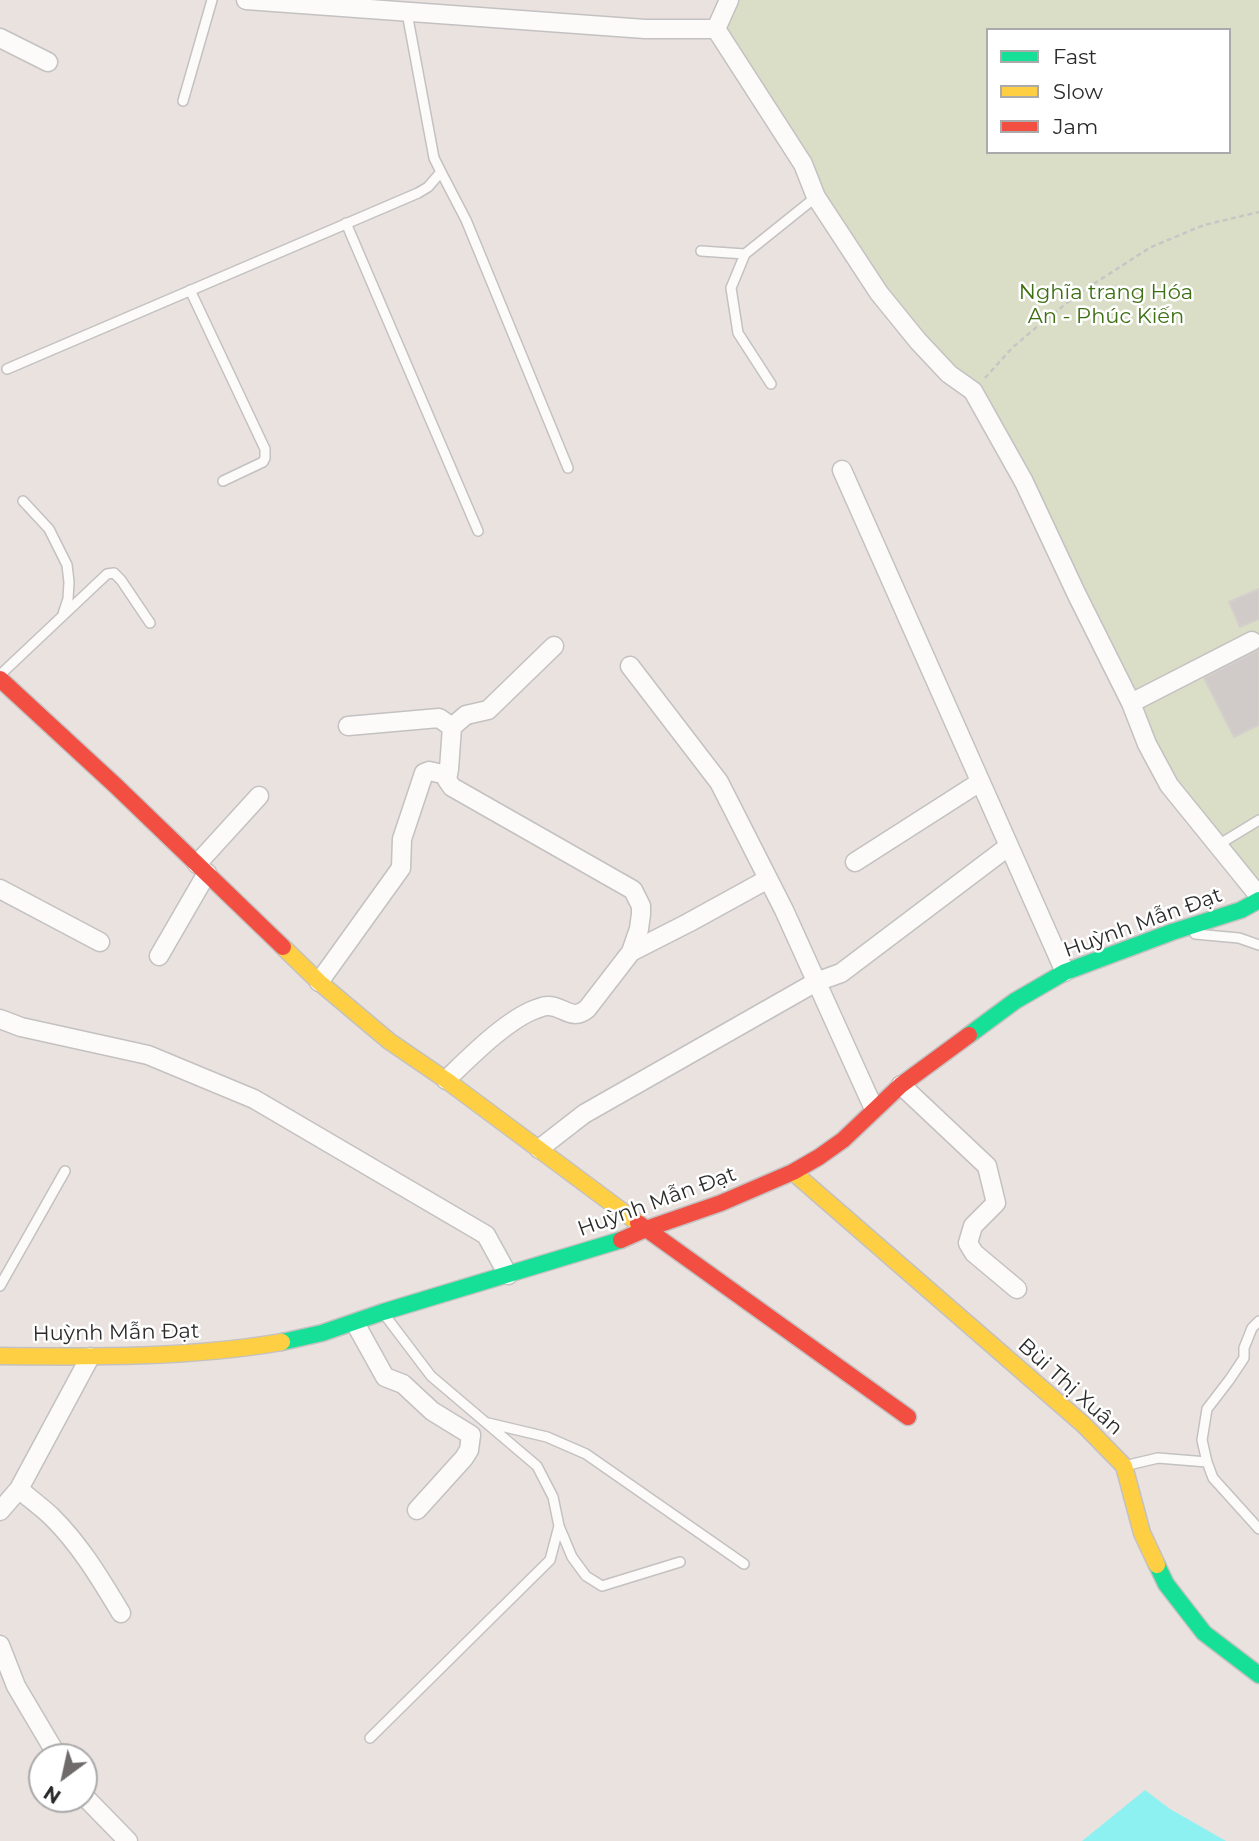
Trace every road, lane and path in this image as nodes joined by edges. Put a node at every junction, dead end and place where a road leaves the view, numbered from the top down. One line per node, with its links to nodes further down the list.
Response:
1 (212, 0): 8 (lane)
2 (246, 0): 4 (street)
3 (729, 0): 5 (street)
4 (399, 8): 5 (street); 9 (lane)
5 (716, 29): 10 (street)
6 (0, 38): 7 (street)
7 (48, 62)
8 (183, 101)
9 (441, 172): 12 (lane); 19 (lane)
10 (816, 197): 14 (lane); 18 (street)
11 (1259, 212): 18 (path)
12 (346, 223): 15 (lane); 23 (lane)
13 (701, 251): 14 (lane)
14 (745, 254): 17 (lane)
15 (190, 290): 16 (lane); 21 (lane)
16 (7, 369)
17 (771, 384)
18 (973, 391): 30 (street)
19 (568, 468)
20 (842, 470): 34 (street)
21 (223, 481)
22 (23, 501): 24 (lane)
23 (478, 531)
24 (63, 616): 25 (lane); 29 (lane)
25 (150, 623)
26 (1252, 641): 30 (street)
27 (554, 646): 32 (street)
28 (630, 666): 41 (street)
29 (0, 677): 40 (main road)
30 (1131, 703): 37 (street)
31 (348, 726): 32 (street)
32 (453, 727): 33 (street)
33 (447, 775): 47 (street); 50 (street)
34 (979, 782): 38 (street); 39 (street)
35 (259, 796): 40 (street)
36 (1259, 820): 37 (lane)
37 (1218, 845): 43 (street)
38 (1009, 846): 49 (street); 51 (street)
39 (855, 862)
40 (202, 869): 48 (street); 50 (main road)
41 (768, 878): 47 (street); 51 (street)
42 (0, 889): 45 (street)
43 (1259, 898): 44 (main road, Huỳnh Mẫn Đạt)
44 (1172, 932): 46 (lane); 49 (main road, Huỳnh Mẫn Đạt)
45 (100, 942)
46 (1259, 945)
47 (631, 952): 53 (street)
48 (159, 956)
49 (1065, 972): 54 (main road, Huỳnh Mẫn Đạt)
50 (319, 982): 53 (main road)
51 (817, 982): 55 (street); 56 (street)
52 (0, 1019): 60 (street)
53 (446, 1080): 56 (main road)
54 (901, 1085): 55 (main road, Huỳnh Mẫn Đạt); 62 (street)
55 (874, 1109): 58 (main road, Huỳnh Mẫn Đạt)
56 (540, 1149): 59 (main road)
57 (65, 1171): 61 (lane)
58 (793, 1172): 59 (main road, Huỳnh Mẫn Đạt); 71 (main road, Bùi Thị Xuân)
59 (646, 1229): 60 (main road, Huỳnh Mẫn Đạt); 68 (main road)
60 (508, 1275): 63 (main road, Huỳnh Mẫn Đạt)
61 (0, 1286)
62 (1017, 1289)
63 (383, 1312): 65 (main road, Huỳnh Mẫn Đạt); 69 (lane)
64 (1259, 1321): 70 (lane)
65 (355, 1323): 67 (main road, Huỳnh Mẫn Đạt); 73 (street)
66 (0, 1356): 67 (main road, Huỳnh Mẫn Đạt)
67 (90, 1357): 72 (street)
68 (908, 1417)
69 (484, 1422): 75 (lane); 78 (lane)
70 (1207, 1462): 71 (lane); 76 (lane)
71 (1124, 1466): 81 (main road, Bùi Thị Xuân)
72 (19, 1489): 74 (street); 79 (street)
73 (417, 1510)
74 (0, 1511)
75 (559, 1526): 77 (lane); 82 (lane)
76 (1258, 1526)
77 (680, 1562)
78 (744, 1564)
79 (121, 1613)
80 (0, 1645): 83 (street)
81 (1259, 1675)
82 (370, 1738)
83 (50, 1743)
84 (98, 1810): 85 (street)
85 (128, 1841)

